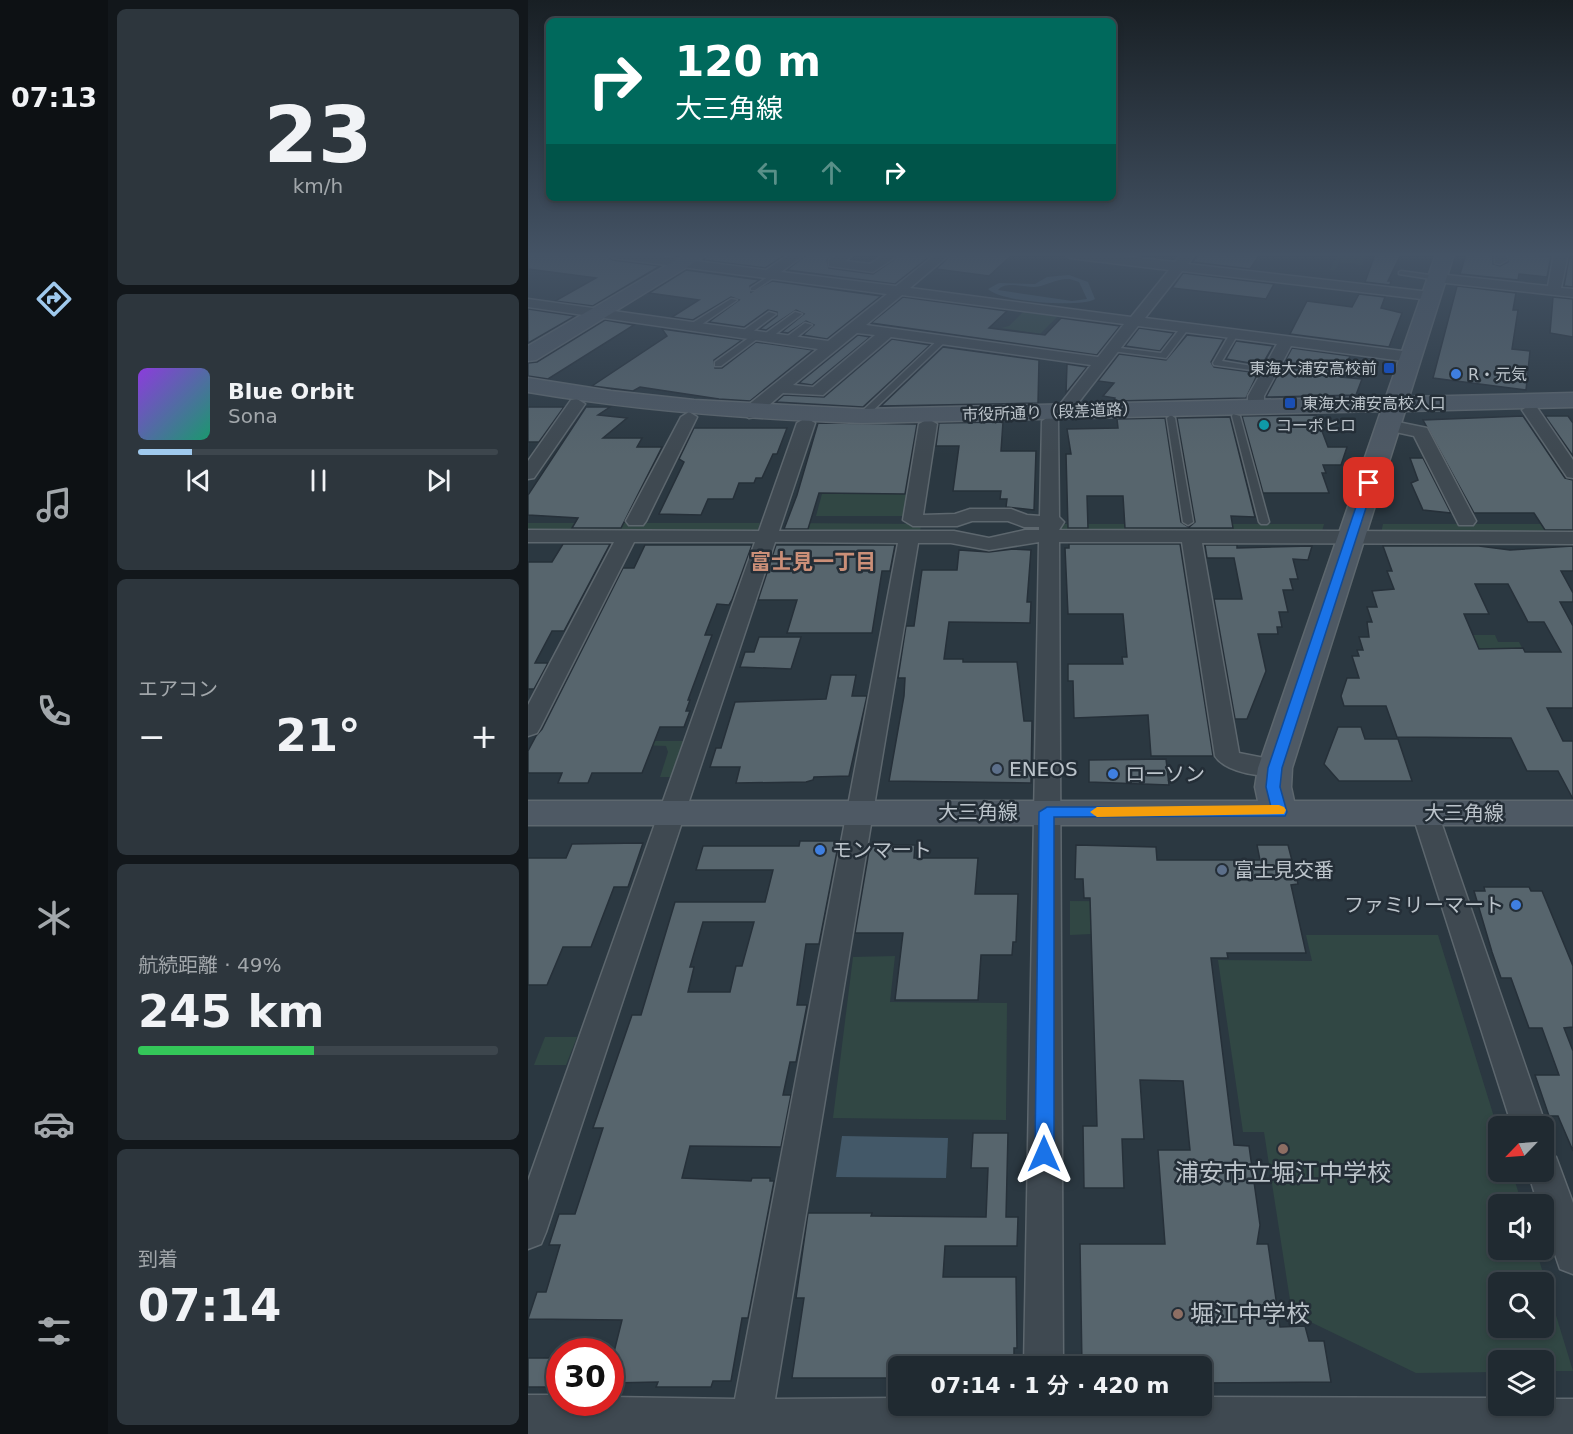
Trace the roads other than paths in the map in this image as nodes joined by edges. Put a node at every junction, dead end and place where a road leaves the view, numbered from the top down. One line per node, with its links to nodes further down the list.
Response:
1 (586, 321): 21 (street)
2 (652, 321): 10 (street)
3 (701, 321): 10 (lane)
4 (767, 321): 15 (lane)
5 (785, 321): 15 (lane)
6 (863, 321): 11 (street)
7 (1134, 321): 12 (street); 20 (street)
8 (1422, 321): 22 (street)
9 (808, 325): 16 (lane)
10 (692, 327): 15 (street)
11 (855, 328): 13 (street); 19 (street)
12 (1185, 328): 14 (street); 20 (lane)
13 (888, 332): 17 (street); 27 (street)
14 (1234, 334): 18 (street); 25 (lane)
15 (756, 336): 16 (street); 24 (lane)
16 (788, 340): 19 (street)
17 (943, 340): 23 (street); 36 (lane)
18 (1286, 341): 22 (street); 25 (street)
19 (829, 346): 27 (street)
20 (1112, 349): 23 (street)
21 (528, 355)
22 (1410, 357): 35 (street)
23 (1101, 362): 38 (street)
24 (718, 364)
25 (1270, 371): 33 (street)
26 (528, 385): 34 (street, 市役所通り（段差道路）)
27 (777, 388): 34 (street)
28 (528, 396): 30 (street, 市役所通り（段差道路）)
29 (1573, 400): 35 (street, 市役所通り（段差道路）)
30 (578, 404): 37 (street, 市役所通り（段差道路）); 43 (street)
31 (1573, 408): 32 (street, 市役所通り（段差道路）)
32 (1530, 410): 35 (street, 市役所通り（段差道路）); 42 (street)
33 (1246, 411): 35 (street, 市役所通り（段差道路）); 38 (street, 市役所通り（段差道路）); 39 (street, 市役所通り（段差道路）); 47 (lane)
34 (749, 413): 36 (street, 市役所通り（段差道路）)
35 (1391, 414): 45 (street); 53 (street)
36 (862, 416): 38 (street, 市役所通り（段差道路）)
37 (689, 417): 40 (street, 市役所通り（段差道路）); 48 (street)
38 (1056, 417): 39 (street, 市役所通り（段差道路）); 41 (street, 市役所通り（段差道路）); 51 (street)
39 (1171, 418): 52 (lane)
40 (806, 423): 41 (street, 市役所通り（段差道路）); 50 (street)
41 (928, 424): 49 (street)
42 (1573, 473)
43 (528, 474)
44 (528, 520): 48 (street)
45 (1466, 521): 46 (street); 53 (street)
46 (1573, 521)
47 (1264, 522): 52 (street); 53 (street)
48 (631, 528): 50 (street); 54 (street); 56 (street)
49 (911, 528): 50 (street); 51 (street); 51 (street); 58 (street)
50 (771, 529): 59 (street)
51 (1049, 529): 52 (street); 60 (street)
52 (1189, 529): 53 (street); 57 (street)
53 (1354, 529): 55 (street); 57 (street)
54 (528, 536)
55 (1573, 537)
56 (528, 728)
57 (1275, 768): 61 (street)
58 (861, 811): 59 (street, 大三角線); 60 (street, 大三角線); 74 (street)
59 (674, 812): 62 (street, 大三角線); 67 (street)
60 (1047, 812): 61 (street, 大三角線); 69 (street)
61 (1279, 812): 63 (street, 大三角線)
62 (528, 813)
63 (1425, 813): 64 (street, 大三角線); 65 (street)
64 (1573, 813)
65 (1527, 1116)
66 (1549, 1182): 68 (street)
67 (528, 1232)
68 (1573, 1257)
69 (1043, 1356)
70 (528, 1415): 74 (street)
71 (1043, 1418): 73 (street); 74 (street)
72 (1573, 1419): 73 (street)
73 (1336, 1426)
74 (751, 1427)

